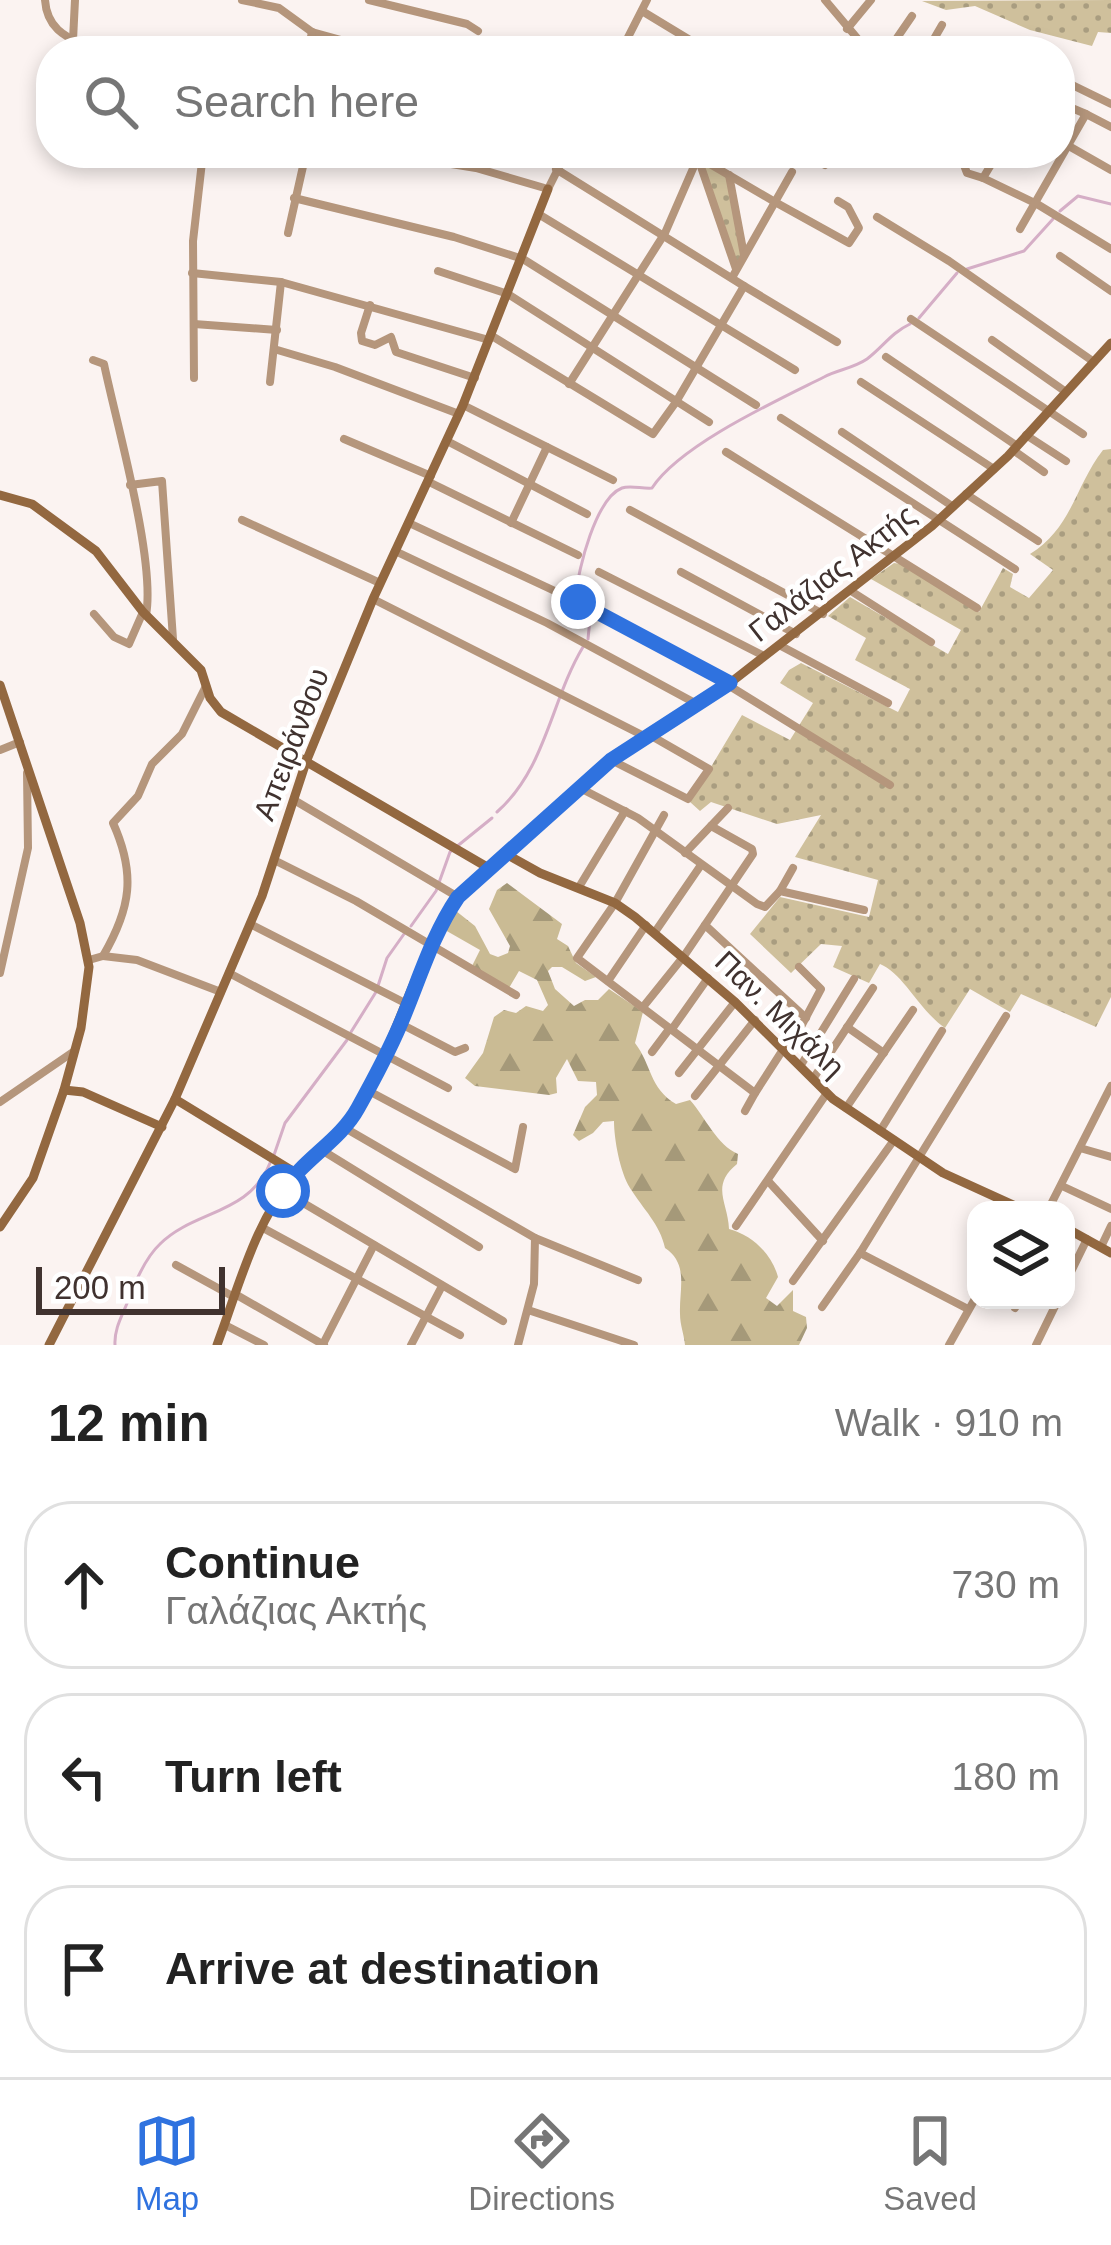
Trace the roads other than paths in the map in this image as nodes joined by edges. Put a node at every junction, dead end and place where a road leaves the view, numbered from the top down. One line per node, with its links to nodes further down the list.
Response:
1 (46, 0): 14 (street)
2 (75, 0): 15 (street)
3 (242, 0): 12 (street)
4 (369, 0): 13 (street)
5 (647, 0): 8 (street)
6 (825, 0): 11 (street)
7 (871, 0): 11 (street)
8 (642, 11): 18 (street); 19 (street)
9 (912, 16): 21 (street)
10 (942, 25): 22 (street)
11 (848, 29): 20 (street)
12 (312, 32): 16 (street); 17 (street)
13 (478, 32)
14 (68, 36)
15 (73, 36)
16 (311, 36)
17 (327, 36)
18 (630, 36)
19 (683, 36)
20 (854, 36)
21 (898, 36)
22 (936, 36)
23 (1075, 86): 24 (street)
24 (1111, 104)
25 (1075, 109): 26 (street)
26 (1086, 114): 27 (street); 28 (street)
27 (1111, 127)
28 (1075, 128)
29 (1075, 149): 40 (street)
30 (202, 168): 65 (street)
31 (302, 168): 47 (street)
32 (476, 168): 46 (street)
33 (693, 168): 42 (street)
34 (702, 168): 44 (street)
35 (719, 168): 43 (street)
36 (965, 168): 45 (street)
37 (989, 168): 45 (street)
38 (1053, 168): 50 (street)
39 (556, 169): 46 (street, Απειράνθου); 56 (street)
40 (1111, 170)
41 (792, 172): 49 (street)
42 (691, 173): 44 (street); 56 (street)
43 (729, 174): 49 (street); 54 (street)
44 (705, 178): 58 (street)
45 (983, 178): 50 (street)
46 (548, 190): 51 (street, Απειράνθου)
47 (294, 198): 55 (street); 62 (street)
48 (838, 200): 49 (street)
49 (775, 202): 57 (street)
50 (1037, 204): 53 (street); 59 (street)
51 (540, 214): 62 (street, Απειράνθου); 67 (street)
52 (877, 217): 86 (street)
53 (1020, 230)
54 (740, 231): 57 (street); 60 (street)
55 (288, 233)
56 (664, 233): 63 (street); 67 (street)
57 (754, 239): 60 (street)
58 (728, 246): 63 (street); 66 (street)
59 (1111, 249)
60 (744, 256): 66 (street)
61 (1060, 256): 70 (street)
62 (524, 260): 71 (street, Απειράνθου); 73 (street)
63 (715, 265): 66 (street)
64 (438, 271): 71 (street)
65 (192, 273): 68 (street); 75 (street)
66 (735, 273): 69 (street)
67 (639, 274): 73 (street); 76 (street)
68 (281, 282): 72 (street); 77 (street)
69 (744, 286): 76 (street); 80 (street)
70 (1111, 291)
71 (508, 294): 78 (street, Απειράνθου); 82 (street)
72 (370, 305): 78 (street); 90 (street)
73 (613, 313): 82 (street); 87 (street)
74 (911, 319): 98 (street)
75 (194, 324): 77 (street); 89 (street)
76 (722, 326): 87 (street); 88 (street)
77 (277, 330): 83 (street)
78 (491, 338): 90 (street, Απειράνθου); 93 (street)
79 (992, 340): 94 (street)
80 (837, 342)
81 (1111, 343): 86 (street, Γαλάζιας Ακτής)
82 (592, 347): 93 (street); 95 (street)
83 (274, 349): 91 (street); 97 (street)
84 (886, 357): 107 (street)
85 (93, 360): 114 (street)
86 (1094, 362): 94 (street, Γαλάζιας Ακτής)
87 (697, 365): 95 (street); 96 (street)
88 (795, 370)
89 (194, 378)
90 (475, 378): 97 (street, Απειράνθου)
91 (270, 382)
92 (861, 382): 110 (street)
93 (569, 384): 95 (street)
94 (1066, 392): 98 (street, Γαλάζιας Ακτής)
95 (676, 401): 100 (street)
96 (756, 404)
97 (461, 409): 105 (street, Απειράνθου); 106 (street)
98 (1048, 410): 102 (street); 103 (street, Γαλάζιας Ακτής)
99 (781, 418): 122 (street)
100 (709, 422)
101 (842, 433): 118 (street)
102 (1083, 434)
103 (1026, 435): 107 (street, Γαλάζιας Ακτής); 109 (street)
104 (344, 439): 112 (street)
105 (447, 441): 112 (street, Απειράνθου); 115 (street)
106 (547, 447): 113 (street); 115 (street)
107 (1015, 448): 110 (street, Γαλάζιας Ακτής); 111 (street)
108 (726, 452): 128 (street)
109 (1066, 461)
110 (994, 469): 116 (street, Γαλάζιας Ακτής)
111 (1044, 472)
112 (430, 479): 123 (street, Απειράνθου); 124 (street)
113 (613, 479)
114 (130, 485): 136 (street); 140 (street)
115 (530, 485): 120 (street); 124 (street)
116 (966, 494): 118 (street, Γαλάζιας Ακτής); 125 (street)
117 (0, 495): 136 (street)
118 (952, 506): 122 (street, Γαλάζιας Ακτής)
119 (630, 511): 138 (street)
120 (587, 514)
121 (242, 520): 132 (street)
122 (938, 520): 128 (street, Γαλάζιας Ακτής); 129 (street)
123 (409, 523): 126 (street, Απειράνθου); 144 (street)
124 (511, 523): 127 (street)
125 (1038, 541)
126 (395, 551): 132 (street, Απειράνθου); 147 (street)
127 (578, 555)
128 (892, 558): 133 (street, Γαλάζιας Ακτής); 135 (street)
129 (1016, 569)
130 (599, 572): 143 (street)
131 (681, 572): 139 (street)
132 (380, 583): 134 (street, Απειράνθου)
133 (851, 591): 138 (street, Γαλάζιας Ακτής); 141 (street)
134 (373, 599): 149 (street); 153 (street, Απειράνθου)
135 (977, 608)
136 (145, 613): 137 (street); 140 (street)
137 (94, 614)
138 (824, 614): 139 (street, Γαλάζιας Ακτής)
139 (796, 634): 142 (street, Γαλάζιας Ακτής)
140 (173, 639): 145 (street)
141 (931, 642)
142 (781, 646): 143 (street, Γαλάζιας Ακτής); 148 (street)
143 (764, 656): 144 (street, Γαλάζιας Ακτής)
144 (729, 684): 147 (street, Γαλάζιας Ακτής); 155 (street)
145 (206, 685): 153 (street); 179 (street)
146 (0, 686): 150 (street)
147 (695, 703): 149 (street, Γαλάζιας Ακτής)
148 (888, 703)
149 (645, 735): 152 (street, Γαλάζιας Ακτής); 152 (street)
150 (20, 742): 151 (street); 154 (street)
151 (0, 750)
152 (611, 760): 156 (street, Γαλάζιας Ακτής)
153 (306, 762): 157 (street, Απειράνθου); 167 (street)
154 (26, 766): 181 (street); 183 (street)
155 (890, 785)
156 (580, 788): 159 (street); 163 (street, Γαλάζιας Ακτής)
157 (293, 800): 165 (street, Απειράνθου); 172 (street)
158 (728, 808): 161 (street)
159 (626, 811): 162 (street); 170 (street)
160 (664, 815): 162 (street)
161 (711, 826): 164 (street); 169 (street)
162 (657, 831): 164 (street); 173 (street)
163 (504, 853): 167 (street, Γαλάζιας Ακτής); 170 (street, Παν. Μιχάλη)
164 (686, 853): 166 (street)
165 (274, 860): 175 (street, Απειράνθου); 178 (street)
166 (701, 865): 169 (street); 177 (street)
167 (487, 868): 172 (street, Γαλάζιας Ακτής)
168 (793, 868): 171 (street)
169 (732, 886): 171 (street); 176 (street)
170 (579, 887): 173 (street, Παν. Μιχάλη)
171 (780, 891): 174 (street)
172 (458, 897): 178 (street, Γαλάζιας Ακτής)
173 (615, 903): 177 (street, Παν. Μιχάλη); 187 (street)
174 (864, 910)
175 (250, 923): 184 (street, Απειράνθου); 192 (street)
176 (705, 925): 180 (street); 196 (street)
177 (651, 929): 180 (street, Παν. Μιχάλη); 187 (street)
178 (431, 944): 190 (street); 192 (street, Γαλάζιας Ακτής)
179 (103, 956): 181 (street); 189 (street)
180 (684, 956): 185 (street, Παν. Μιχάλη); 193 (street)
181 (89, 960): 205 (street)
182 (799, 967): 196 (street)
183 (0, 973)
184 (229, 973): 189 (street, Απειράνθου); 208 (street)
185 (708, 979): 191 (street, Παν. Μιχάλη); 200 (street)
186 (854, 979): 210 (street)
187 (608, 981): 193 (street)
188 (873, 988): 199 (street)
189 (221, 992): 220 (street, Απειράνθου)
190 (516, 995)
191 (735, 1002): 197 (street, Παν. Μιχάλη); 203 (street)
192 (408, 1004): 198 (street, Γαλάζιας Ακτής)
193 (643, 1007): 200 (street)
194 (913, 1010): 207 (street)
195 (1006, 1016): 232 (street)
196 (806, 1018): 204 (street)
197 (754, 1020): 204 (street, Παν. Μιχάλη); 209 (street)
198 (400, 1024): 202 (street); 208 (street, Γαλάζιας Ακτής)
199 (847, 1027): 207 (street); 212 (street)
200 (671, 1029): 203 (street); 206 (street)
201 (942, 1031): 227 (street)
202 (465, 1048)
203 (697, 1049): 209 (street); 211 (street)
204 (786, 1050): 210 (street, Παν. Μιχάλη); 217 (street)
205 (74, 1052): 215 (street); 221 (street)
206 (652, 1052)
207 (884, 1053): 222 (street)
208 (386, 1055): 214 (street); 216 (street, Γαλάζιας Ακτής)
209 (719, 1065): 217 (street); 219 (street)
210 (800, 1065): 212 (street, Παν. Μιχάλη)
211 (679, 1072)
212 (813, 1079): 218 (street, Παν. Μιχάλη)
213 (1111, 1086): 229 (street)
214 (448, 1088)
215 (64, 1090): 224 (street); 240 (street)
216 (367, 1090): 225 (street); 226 (street, Γαλάζιας Ακτής)
217 (755, 1093): 223 (street)
218 (826, 1094): 222 (street, Παν. Μιχάλη); 234 (street)
219 (695, 1096)
220 (175, 1099): 224 (street, Απειράνθου); 233 (street)
221 (0, 1102)
222 (847, 1108): 227 (street, Παν. Μιχάλη)
223 (745, 1111)
224 (162, 1126): 269 (street, Απειράνθου)
225 (523, 1127)
226 (345, 1128): 230 (street, Γαλάζιας Ακτής); 245 (street)
227 (880, 1131): 228 (street, Παν. Μιχάλη)
228 (894, 1140): 232 (street, Παν. Μιχάλη); 247 (street)
229 (1080, 1148): 231 (street); 235 (street)
230 (320, 1149): 233 (street, Γαλάζιας Ακτής); 249 (street)
231 (1111, 1157)
232 (919, 1158): 237 (street, Παν. Μιχάλη); 251 (street)
233 (296, 1173): 236 (street, Γαλάζιας Ακτής)
234 (769, 1182): 241 (street); 247 (street)
235 (1062, 1186): 238 (street); 239 (street)
236 (283, 1191): 243 (street, Γαλάζιας Ακτής); 248 (street)
237 (1006, 1201)
238 (1053, 1201)
239 (1111, 1209)
240 (1, 1224)
241 (736, 1226)
242 (1111, 1226): 250 (street)
243 (263, 1228): 254 (street); 258 (street, Γαλάζιας Ακτής)
244 (1075, 1235): 246 (street)
245 (536, 1238): 255 (street); 263 (street)
246 (1087, 1239): 250 (street); 252 (street)
247 (823, 1241): 256 (street)
248 (374, 1245): 254 (street); 257 (street)
249 (479, 1247)
250 (1106, 1250)
251 (860, 1253): 259 (street); 260 (street)
252 (1075, 1264)
253 (176, 1265): 258 (street)
254 (359, 1279): 264 (street); 272 (street)
255 (638, 1280)
256 (793, 1281)
257 (442, 1286): 264 (street); 265 (street)
258 (234, 1296): 266 (street, Γαλάζιας Ακτής); 272 (street)
259 (822, 1307)
260 (967, 1308)
261 (968, 1309): 275 (street)
262 (1054, 1309): 276 (street)
263 (528, 1310): 268 (street); 274 (street)
264 (427, 1316): 267 (street); 273 (street)
265 (503, 1322)
266 (225, 1325): 270 (street, Γαλάζιας Ακτής); 271 (street)
267 (460, 1335)
268 (519, 1344)
269 (49, 1345)
270 (217, 1345)
271 (264, 1345)
272 (324, 1345)
273 (411, 1345)
274 (634, 1345)
275 (949, 1345)
276 (1036, 1345)

